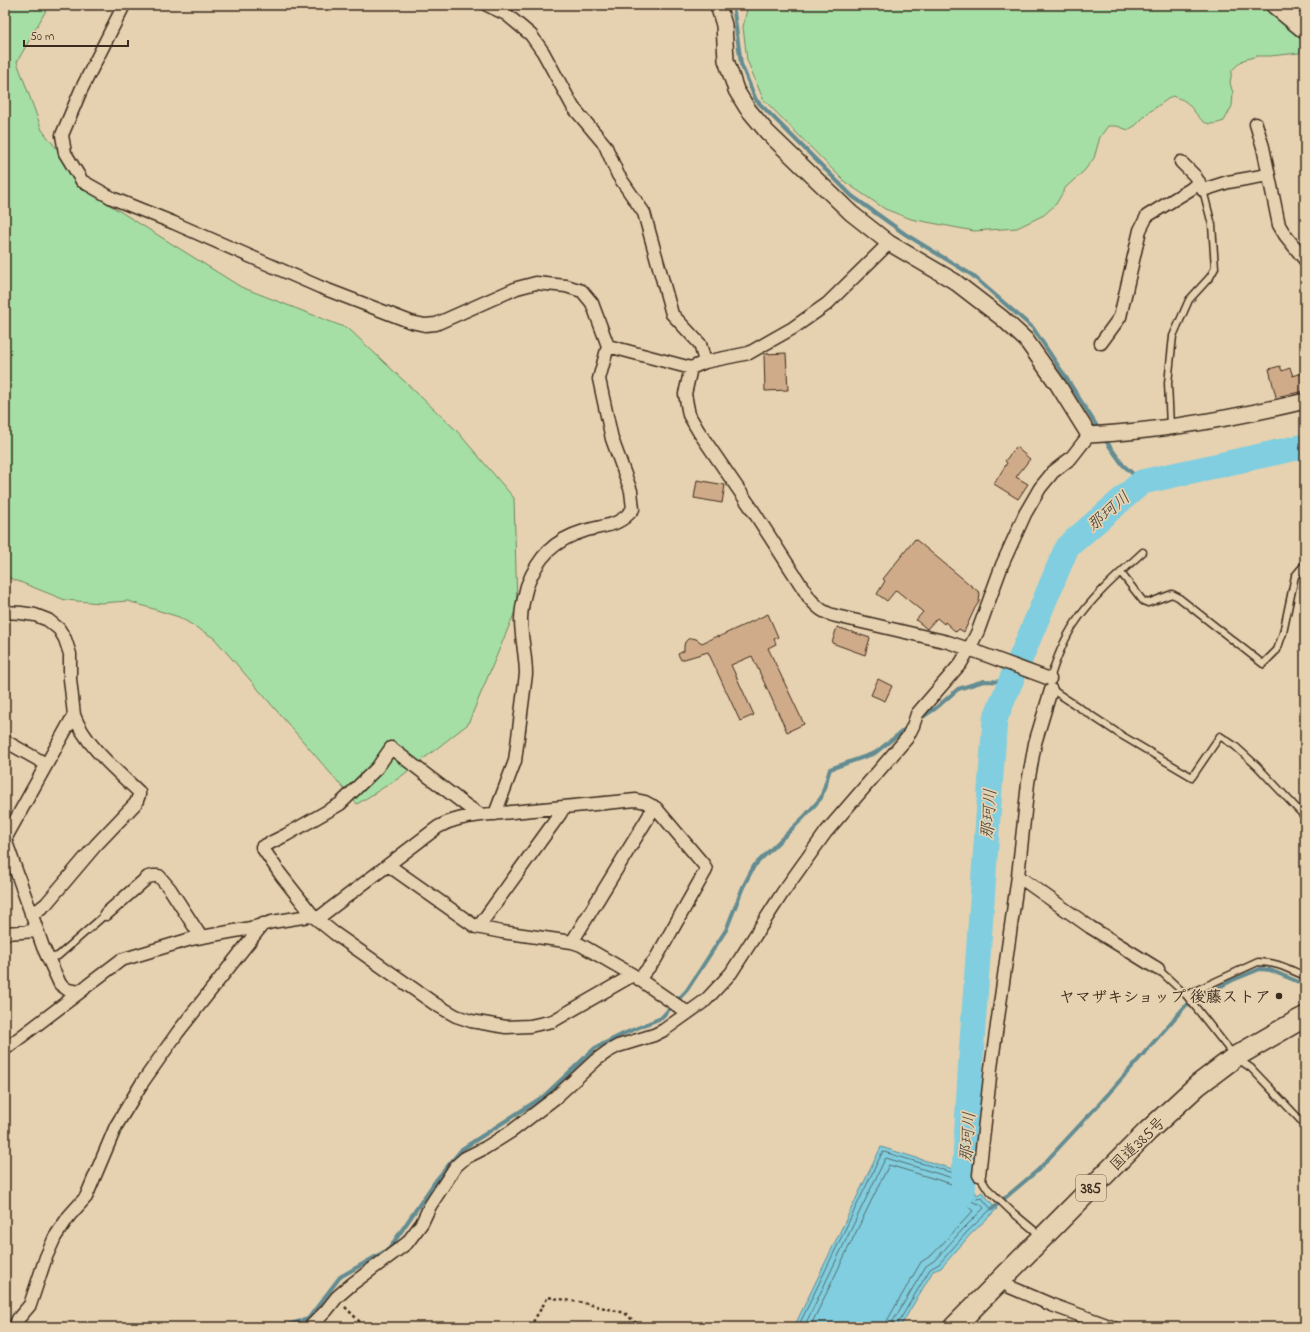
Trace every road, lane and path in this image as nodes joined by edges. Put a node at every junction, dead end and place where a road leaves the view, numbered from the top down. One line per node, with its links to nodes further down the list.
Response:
1 (124, 5): 13 (street)
2 (487, 5): 14 (street)
3 (718, 5): 10 (street)
4 (1276, 5): 5 (main road)
5 (1305, 29)
6 (1256, 124): 8 (street)
7 (1181, 162): 9 (street)
8 (1268, 175): 9 (street); 11 (street)
9 (1201, 186): 12 (street); 17 (lane)
10 (889, 243): 14 (street); 18 (street)
11 (1305, 260)
12 (1102, 343)
13 (608, 346): 15 (street); 30 (street)
14 (705, 362): 15 (street)
15 (691, 368): 23 (street)
16 (1305, 401): 17 (street)
17 (1170, 427): 18 (street)
18 (1089, 435): 23 (street)
19 (1143, 552): 21 (lane)
20 (1305, 564): 21 (lane)
21 (1121, 573): 24 (lane)
22 (7, 615): 25 (street)
23 (973, 650): 24 (street); 51 (street)
24 (1049, 682): 32 (lane); 35 (street)
25 (74, 715): 27 (street); 36 (street)
26 (5, 741): 27 (street)
27 (46, 764): 33 (street)
28 (653, 806): 29 (street); 44 (street); 48 (street)
29 (564, 807): 30 (street); 40 (street)
30 (495, 814): 31 (street)
31 (481, 815): 34 (street); 38 (street)
32 (1305, 818)
33 (5, 839): 36 (street)
34 (388, 865): 38 (street); 40 (street)
35 (1018, 876): 46 (street); 56 (street)
36 (31, 914): 41 (street)
37 (106, 914): 43 (street); 45 (lane)
38 (315, 918): 39 (street); 48 (street)
39 (263, 924): 43 (street); 60 (street)
40 (476, 927): 44 (street)
41 (37, 931): 42 (street); 45 (street)
42 (5, 933)
43 (201, 937): 49 (street)
44 (572, 942): 48 (street)
45 (48, 958): 49 (street)
46 (1158, 969): 50 (lane)
47 (1305, 976): 50 (lane)
48 (636, 977): 51 (street)
49 (84, 989): 53 (street)
50 (1186, 996): 54 (lane)
51 (688, 1013): 59 (street)
52 (1305, 1017): 54 (highway, 国道385号 / 385)
53 (5, 1049)
54 (1235, 1057): 55 (lane); 57 (highway, 国道385号 / 385)
55 (1305, 1125)
56 (979, 1174): 57 (lane)
57 (1043, 1237): 58 (highway, 国道385号 / 385)
58 (1001, 1279): 65 (highway, 国道385号 / 385); 66 (street)
59 (337, 1297): 61 (street); 62 (path)
60 (16, 1327)
61 (310, 1327)
62 (365, 1327)
63 (530, 1327): 64 (path)
64 (640, 1327)
65 (954, 1327)
66 (1112, 1327)

